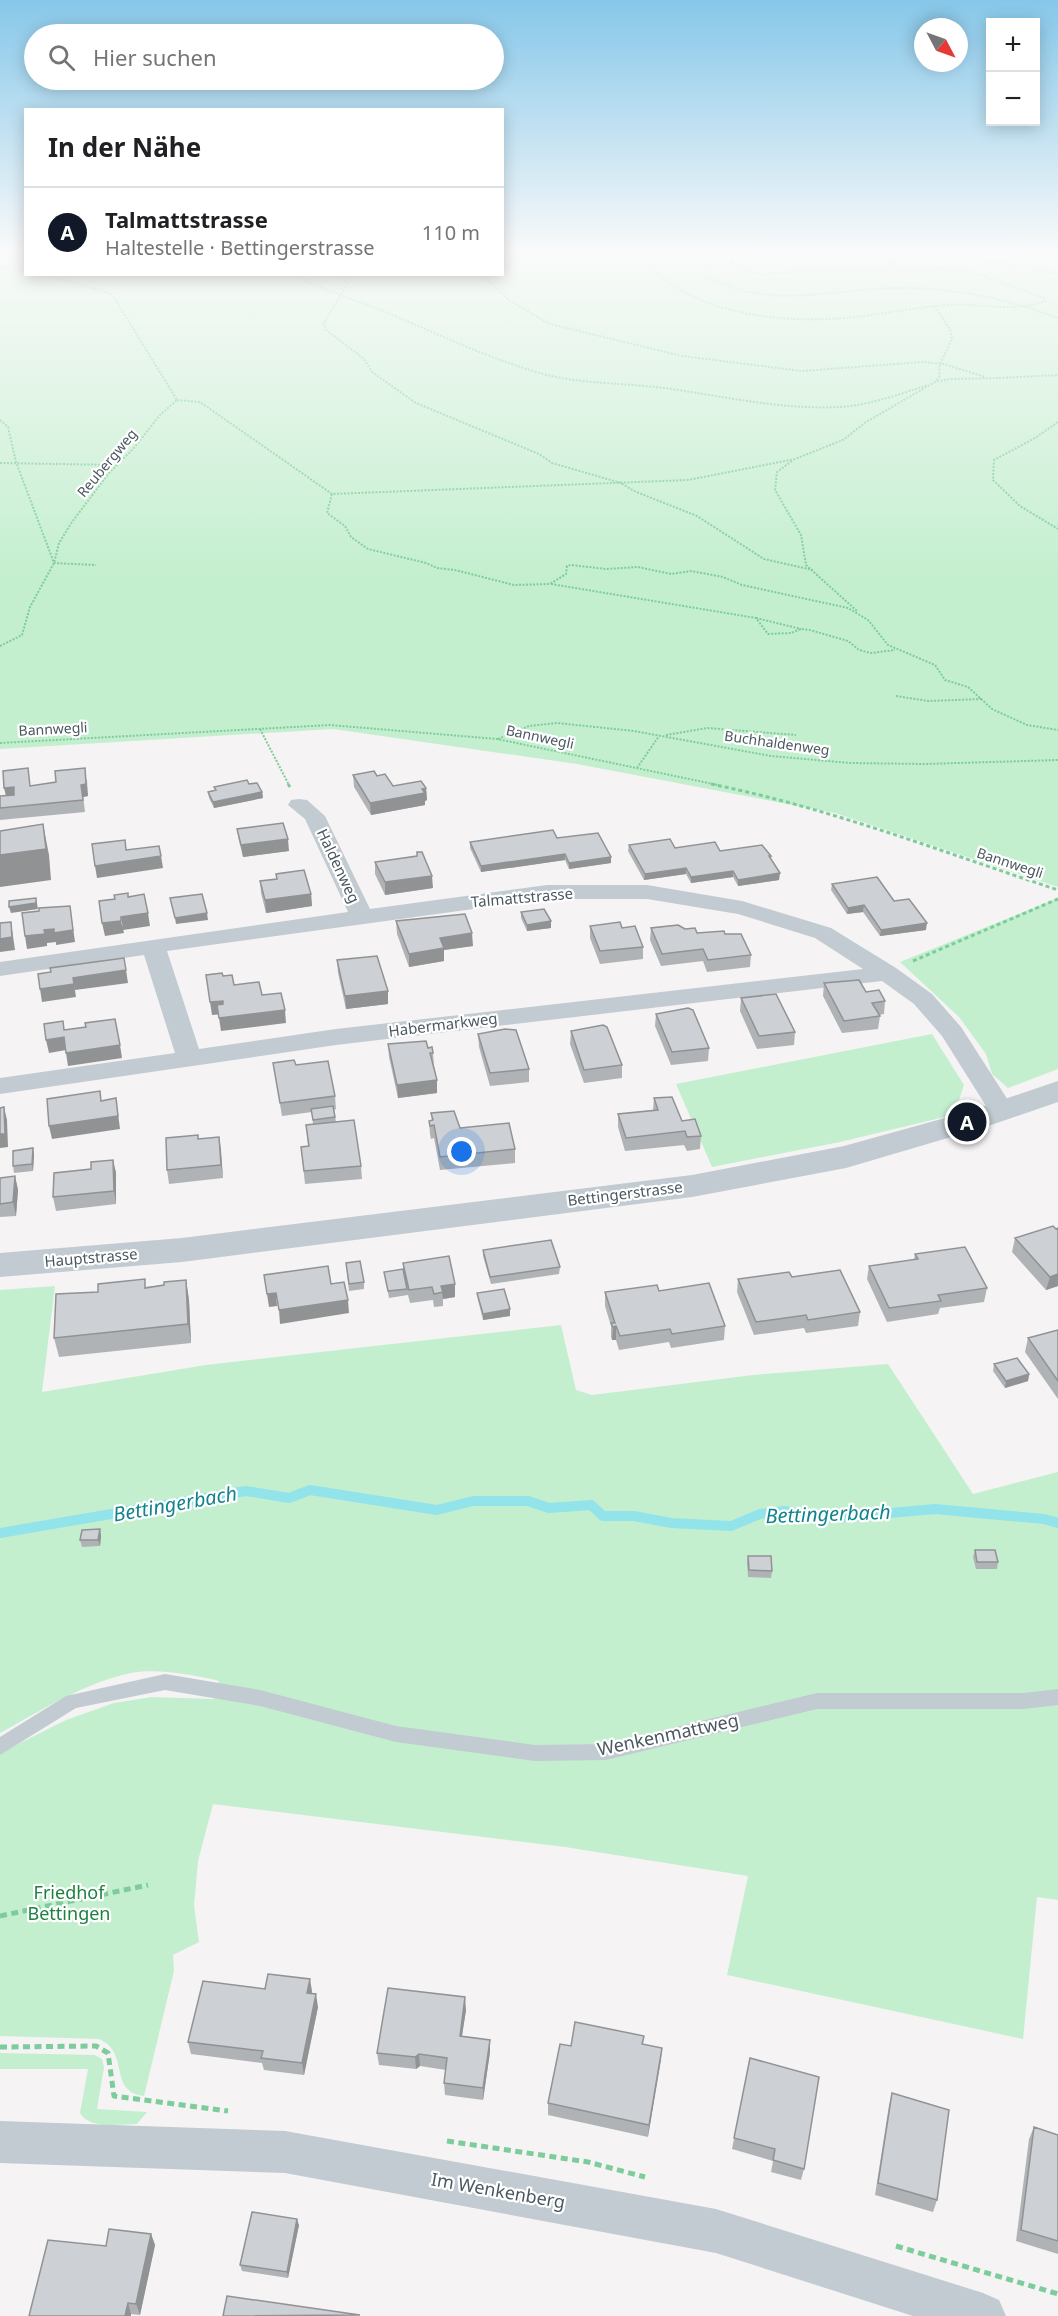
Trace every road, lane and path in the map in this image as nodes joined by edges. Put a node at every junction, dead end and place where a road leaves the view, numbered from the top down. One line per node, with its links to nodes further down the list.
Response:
1 (151, 358): 10 (path)
2 (363, 358): 17 (path)
3 (496, 358): 9 (path)
4 (699, 358): 6 (path)
5 (943, 358): 6 (path)
6 (940, 364): 8 (path); 9 (path)
7 (1058, 375): 8 (path)
8 (1000, 378): 9 (path)
9 (935, 382): 13 (path)
10 (177, 400): 16 (path, Reubergweg); 18 (path)
11 (0, 420): 14 (path)
12 (1058, 422): 19 (path)
13 (795, 459): 17 (path); 22 (path)
14 (16, 462): 15 (path); 16 (path); 20 (path)
15 (0, 463)
16 (117, 465): 20 (path, Reubergweg)
17 (621, 483): 18 (path); 22 (path)
18 (332, 494): 23 (path)
19 (1058, 529)
20 (54, 562): 21 (path); 27 (path, Reubergweg)
21 (96, 565)
22 (813, 570): 24 (path)
23 (550, 584): 24 (path); 25 (path)
24 (858, 613): 28 (path)
25 (756, 618): 26 (path); 26 (path)
26 (801, 629): 28 (path)
27 (2, 645)
28 (895, 650): 30 (path)
29 (896, 696): 30 (path)
30 (983, 699): 32 (path)
31 (260, 729): 35 (path, Bannwegli); 36 (path, Bannwegli); 39 (path)
32 (1058, 730)
33 (796, 735): 34 (path)
34 (658, 736): 35 (path, Buchhaldenweg); 37 (path, Buchhaldenweg); 38 (path)
35 (497, 739): 38 (path, Bannwegli)
36 (0, 742)
37 (1058, 760)
38 (636, 768): 41 (path, Bannwegli)
39 (283, 770)
40 (306, 810): 43 (street, Haldenweg)
41 (1058, 890)
42 (1058, 899): 46 (path)
43 (362, 916): 44 (street, Talmattstrasse); 46 (street, Talmattstrasse)
44 (153, 946): 45 (street, Talmattstrasse); 47 (street)
45 (0, 969)
46 (887, 973): 47 (street, Habermarkweg); 50 (street, Talmattstrasse)
47 (189, 1058): 48 (street, Habermarkweg)
48 (0, 1086)
49 (1058, 1090): 50 (street, Bettingerstrasse)
50 (1002, 1111): 51 (street, Bettingerstrasse)
51 (182, 1250): 52 (street, Hauptstrasse)
52 (0, 1265)
53 (1058, 1697): 54 (lane, Wenkenmattweg)
54 (0, 1747)
55 (148, 1885): 56 (path)
56 (0, 1916)
57 (0, 2142): 58 (street, Im Wenkenberg)
58 (982, 2316)

